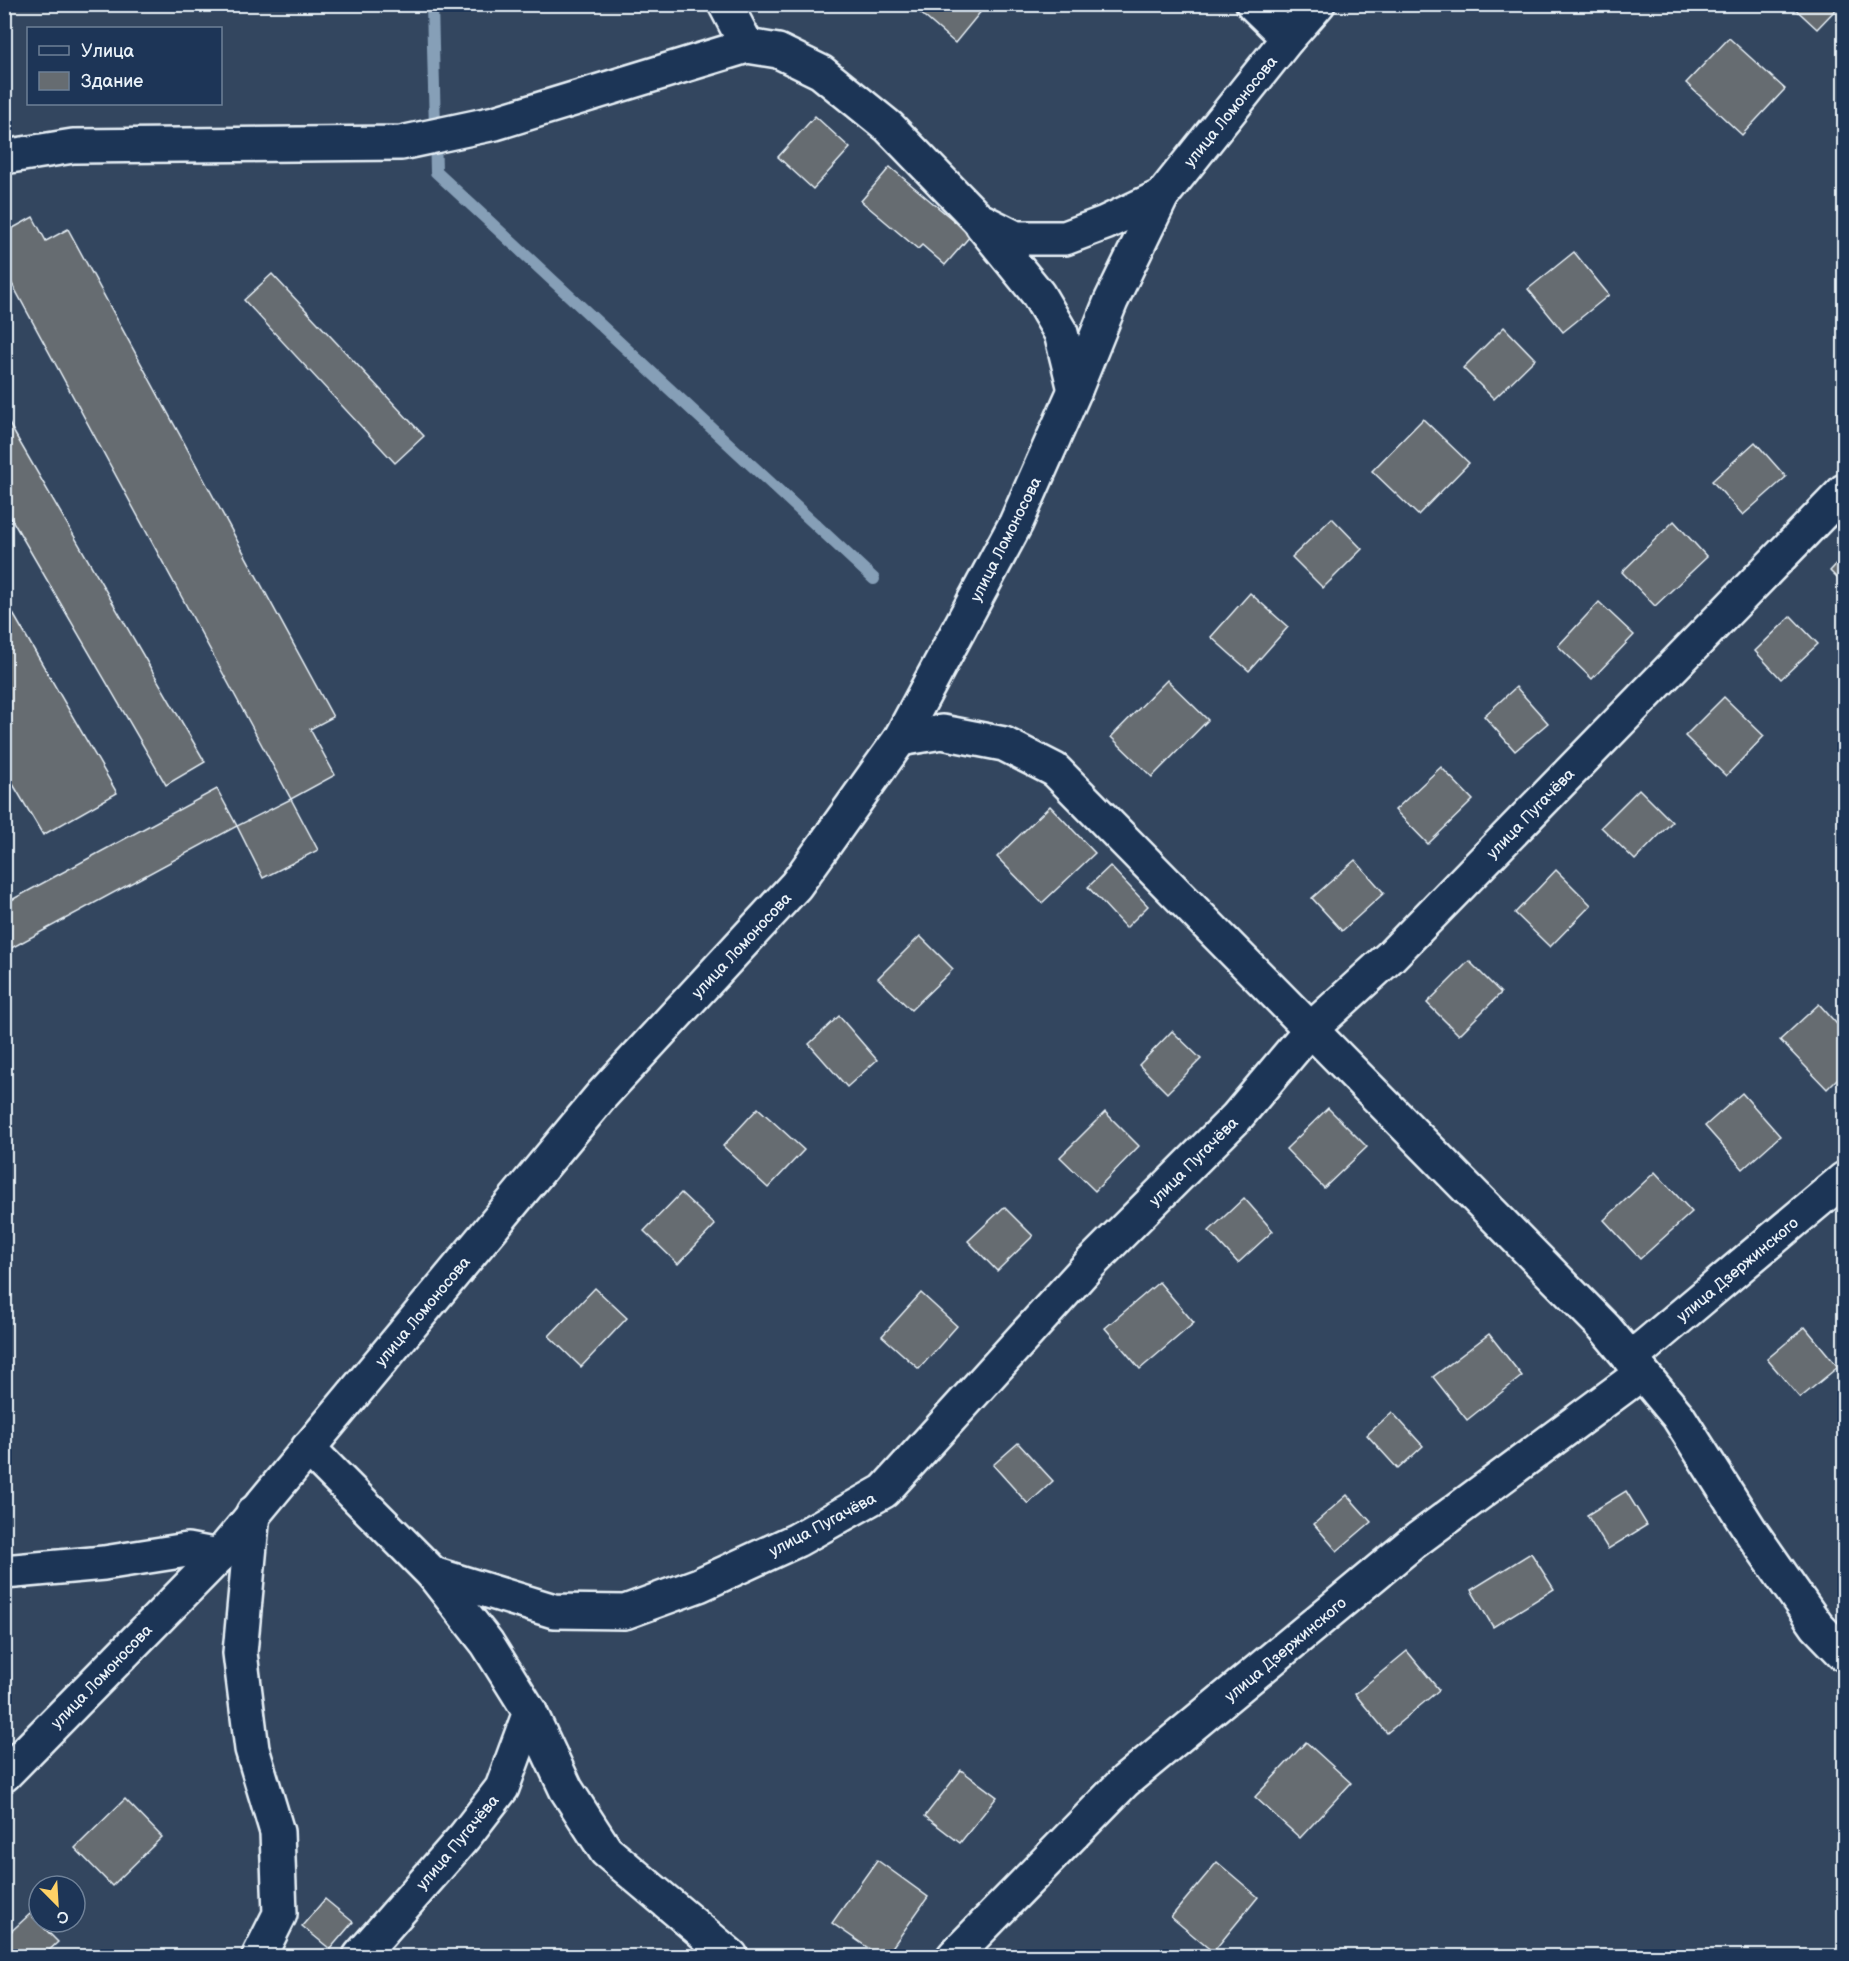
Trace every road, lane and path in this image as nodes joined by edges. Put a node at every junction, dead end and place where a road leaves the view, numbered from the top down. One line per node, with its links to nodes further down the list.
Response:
1 (725, 4): 5 (street)
2 (1253, 4): 4 (street)
3 (1318, 4): 4 (street, улица Ломоносова)
4 (1288, 39): 7 (street, улица Ломоносова)
5 (747, 46): 6 (street); 8 (street)
6 (4, 157)
7 (1162, 196): 8 (street); 9 (street, улица Ломоносова)
8 (978, 219): 9 (street)
9 (1075, 390): 11 (street, улица Ломоносова)
10 (1845, 491): 12 (street, улица Пугачёва)
11 (900, 739): 12 (street); 15 (street, улица Ломоносова)
12 (1310, 1030): 14 (street); 19 (street, улица Пугачёва)
13 (1845, 1179): 14 (street, улица Дзержинского)
14 (1636, 1366): 20 (street); 26 (street, улица Дзержинского)
15 (308, 1448): 16 (street, улица Ломоносова); 19 (street)
16 (253, 1513): 17 (street, улица Ломоносова); 23 (street)
17 (219, 1556): 18 (street); 22 (street, улица Ломоносова)
18 (4, 1572)
19 (433, 1574): 21 (street)
20 (1845, 1654)
21 (530, 1712): 24 (street, улица Пугачёва); 25 (street)
22 (4, 1775)
23 (259, 1956)
24 (360, 1956)
25 (731, 1956)
26 (954, 1956)

